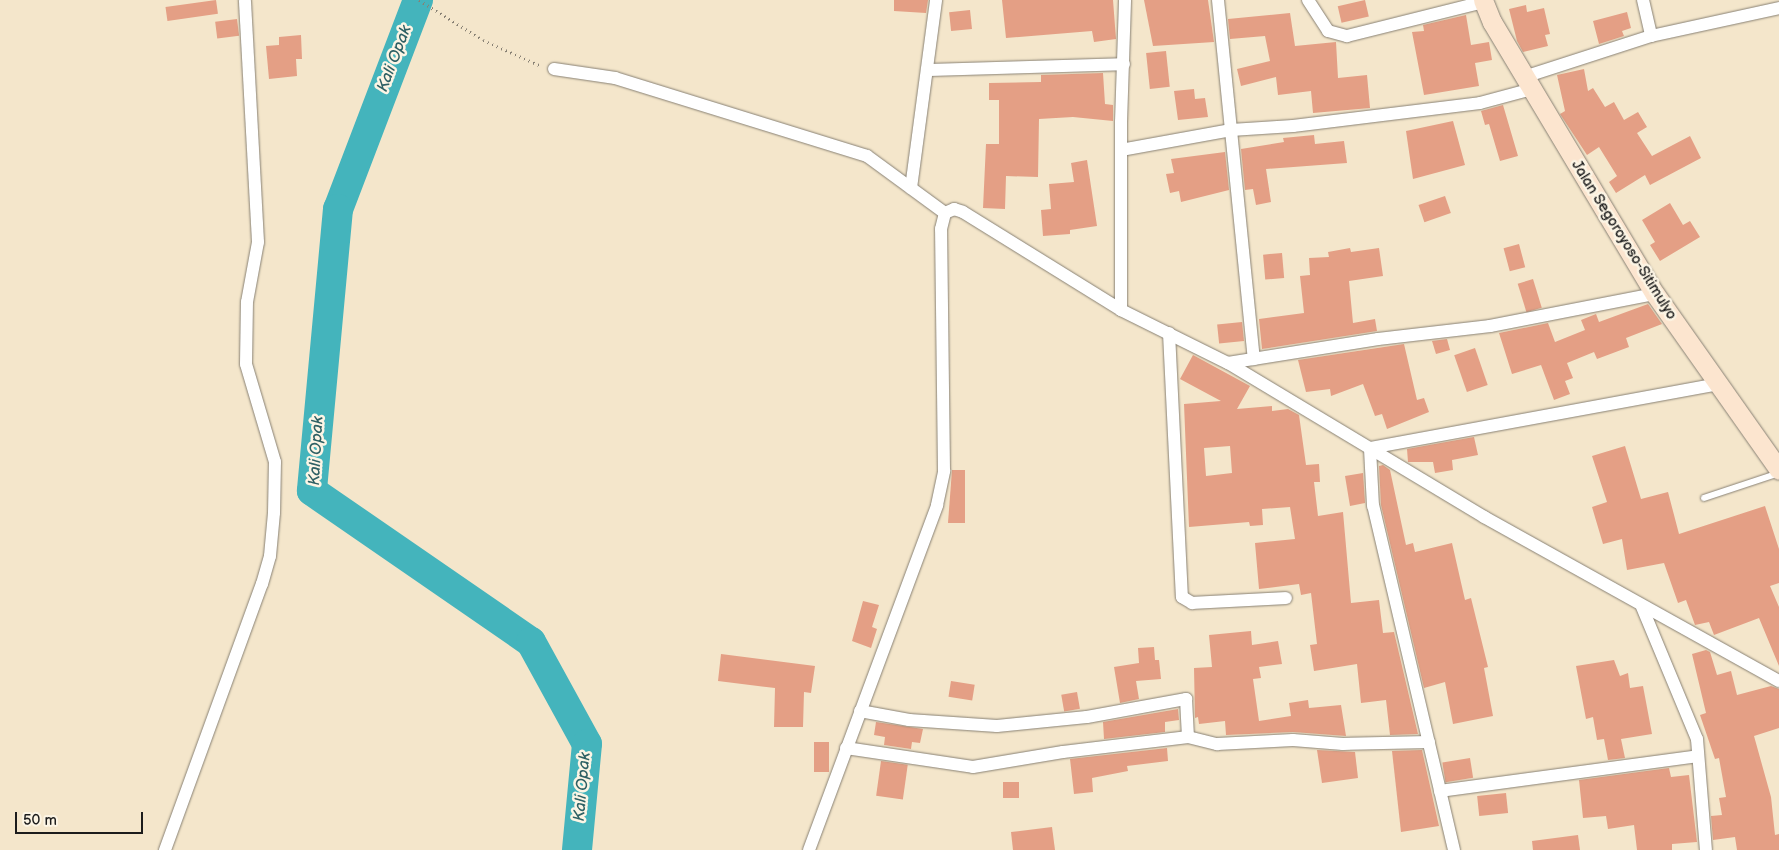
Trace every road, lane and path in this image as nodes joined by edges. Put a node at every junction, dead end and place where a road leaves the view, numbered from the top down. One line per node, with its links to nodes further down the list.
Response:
1 (245, 0): 37 (street)
2 (419, 0): 12 (path)
3 (936, 0): 13 (street)
4 (1125, 0): 11 (street)
5 (1218, 0): 15 (street)
6 (1308, 0): 8 (street)
7 (1643, 0): 10 (street)
8 (1483, 1): 14 (main road, Jalan Segoroyoso-Sitimulyo)
9 (1779, 8): 10 (street)
10 (1651, 36): 14 (street)
11 (1124, 64): 13 (street); 16 (street)
12 (554, 69): 17 (street)
13 (927, 70): 17 (street)
14 (1528, 83): 15 (street); 19 (main road, Jalan Segoroyoso-Sitimulyo)
15 (1231, 130): 16 (street); 22 (street)
16 (1121, 150): 20 (street)
17 (911, 188): 18 (street)
18 (945, 212): 20 (street); 31 (street)
19 (1655, 294): 22 (street); 24 (main road, Jalan Segoroyoso-Sitimulyo)
20 (1122, 310): 21 (street)
21 (1169, 334): 23 (street); 28 (street)
22 (1254, 359): 23 (street)
23 (1228, 363): 25 (street)
24 (1718, 384): 25 (street); 26 (main road, Jalan Segoroyoso-Sitimulyo)
25 (1370, 448): 29 (street); 33 (street)
26 (1779, 471): 27 (lane)
27 (1704, 498)
28 (1286, 598)
29 (1642, 607): 30 (street); 35 (street)
30 (1779, 681)
31 (860, 711): 32 (street); 34 (street)
32 (1188, 737): 33 (street); 34 (street)
33 (1429, 742): 36 (street)
34 (846, 748): 38 (street)
35 (1698, 756): 36 (street); 40 (street)
36 (1440, 791): 39 (street)
37 (165, 850)
38 (808, 850)
39 (1454, 850)
40 (1706, 850)

